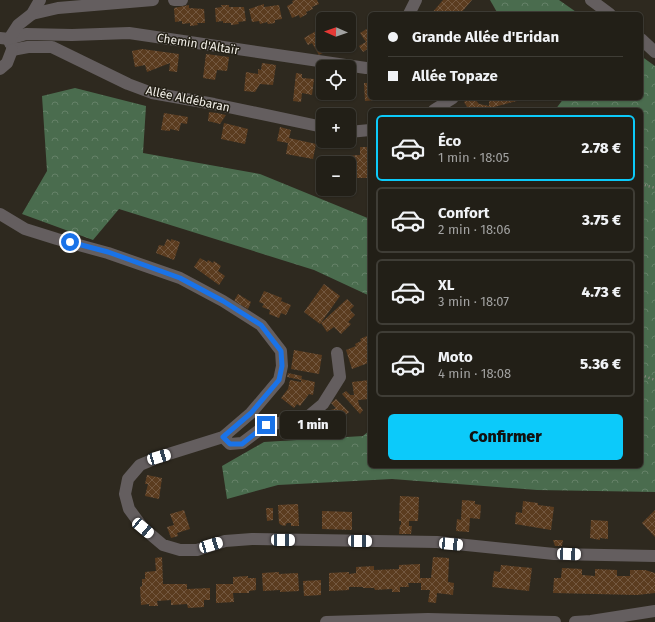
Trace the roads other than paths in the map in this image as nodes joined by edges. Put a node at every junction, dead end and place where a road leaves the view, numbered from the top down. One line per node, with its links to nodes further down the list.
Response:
1 (40, 0): 9 (street)
2 (153, 0): 9 (street)
3 (174, 0): 4 (street)
4 (182, 0)
5 (416, 0): 7 (street)
6 (591, 0): 8 (street)
7 (410, 12)
8 (607, 12)
9 (32, 14): 12 (street)
10 (72, 35): 12 (street, Chemin d'Altaïr); 14 (street); 15 (street, Chemin d'Altaïr)
11 (643, 41): 13 (street)
12 (7, 42): 14 (street, Allée Aldébaran); 16 (street)
13 (655, 52)
14 (66, 54): 19 (street, Allée Aldébaran)
15 (368, 68)
16 (0, 69)
17 (450, 100): 18 (street)
18 (437, 108)
19 (316, 126)
20 (368, 130): 21 (street)
21 (356, 131)
22 (0, 214): 24 (street)
23 (337, 353): 24 (street)
24 (223, 437): 25 (street)
25 (655, 556)
26 (655, 610): 30 (street)
27 (510, 621): 28 (street); 29 (street)
28 (326, 622)
29 (555, 622)
30 (575, 622)

